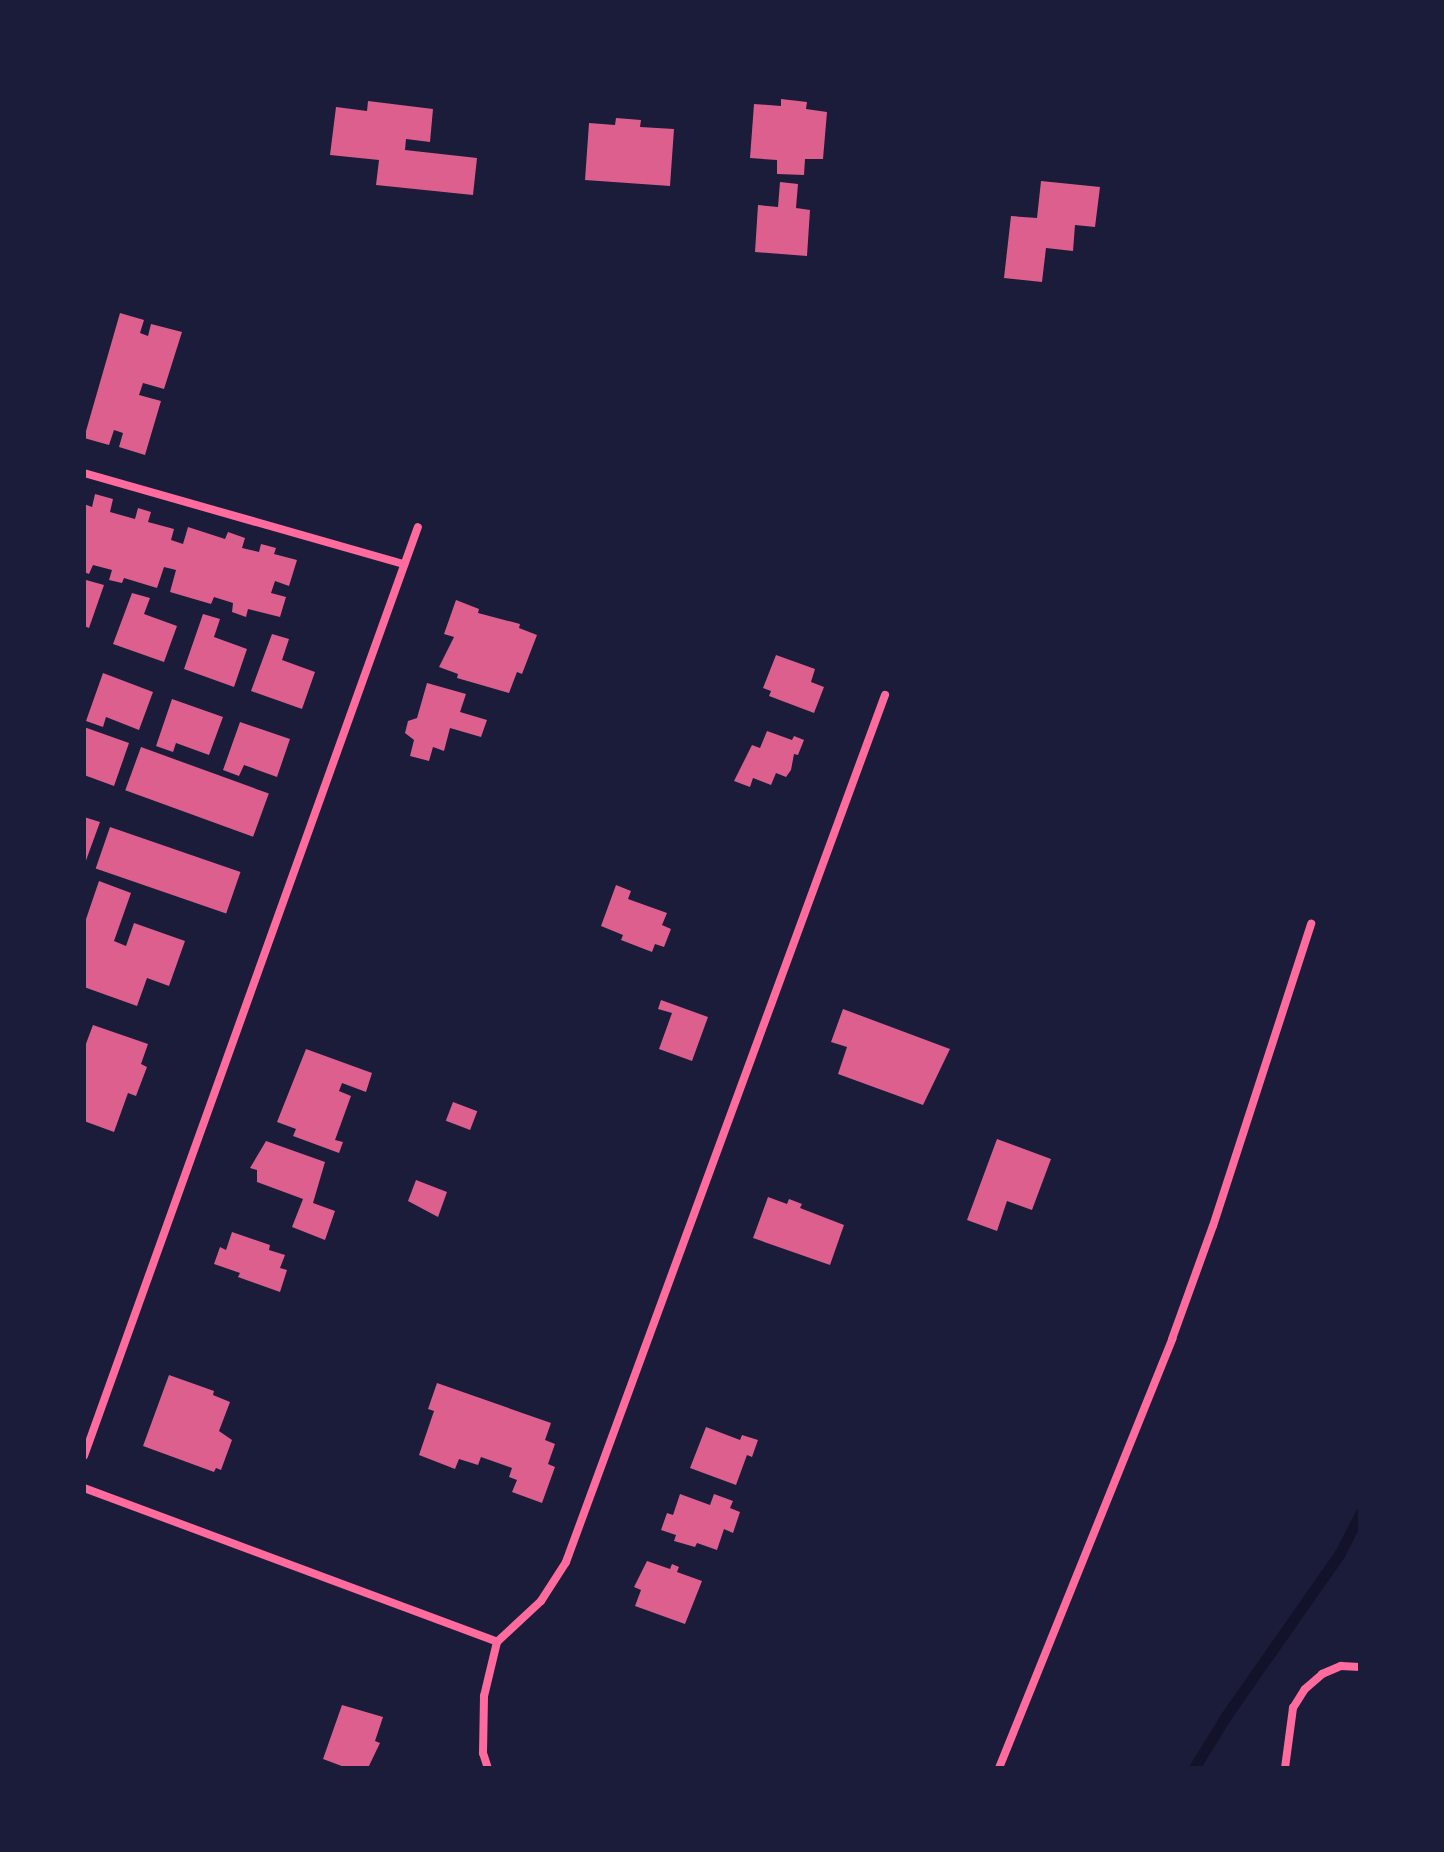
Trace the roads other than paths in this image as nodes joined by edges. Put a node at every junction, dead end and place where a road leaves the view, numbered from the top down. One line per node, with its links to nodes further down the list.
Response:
1 (84, 473): 3 (street)
2 (418, 527): 3 (street)
3 (404, 564): 6 (street)
4 (885, 695): 8 (street)
5 (1311, 924): 11 (street)
6 (84, 1456)
7 (84, 1488): 8 (street)
8 (497, 1642): 10 (street)
9 (1360, 1667): 12 (street)
10 (488, 1768)
11 (999, 1768)
12 (1285, 1768)

